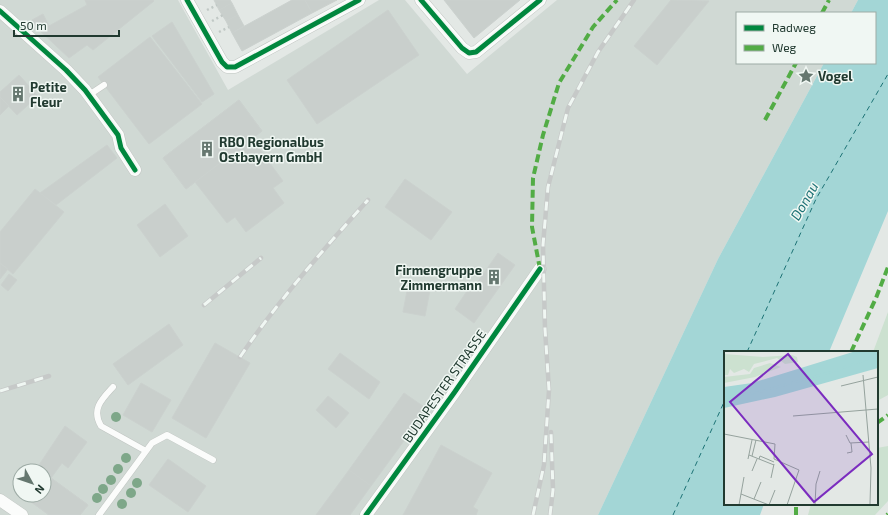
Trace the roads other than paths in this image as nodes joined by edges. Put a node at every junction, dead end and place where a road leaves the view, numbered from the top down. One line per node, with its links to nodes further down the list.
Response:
1 (187, 0): 2 (street)
2 (359, 0)
3 (421, 0): 4 (street)
4 (540, 0)
5 (0, 11): 7 (street)
6 (104, 85): 7 (lane)
7 (89, 95): 8 (street)
8 (135, 170)
9 (540, 269): 16 (street, BUDAPESTER STRASSE)
10 (113, 387): 11 (lane)
11 (146, 451): 12 (lane); 15 (lane)
12 (213, 460)
13 (0, 500): 14 (street)
14 (22, 515)
15 (99, 515)
16 (366, 515)

